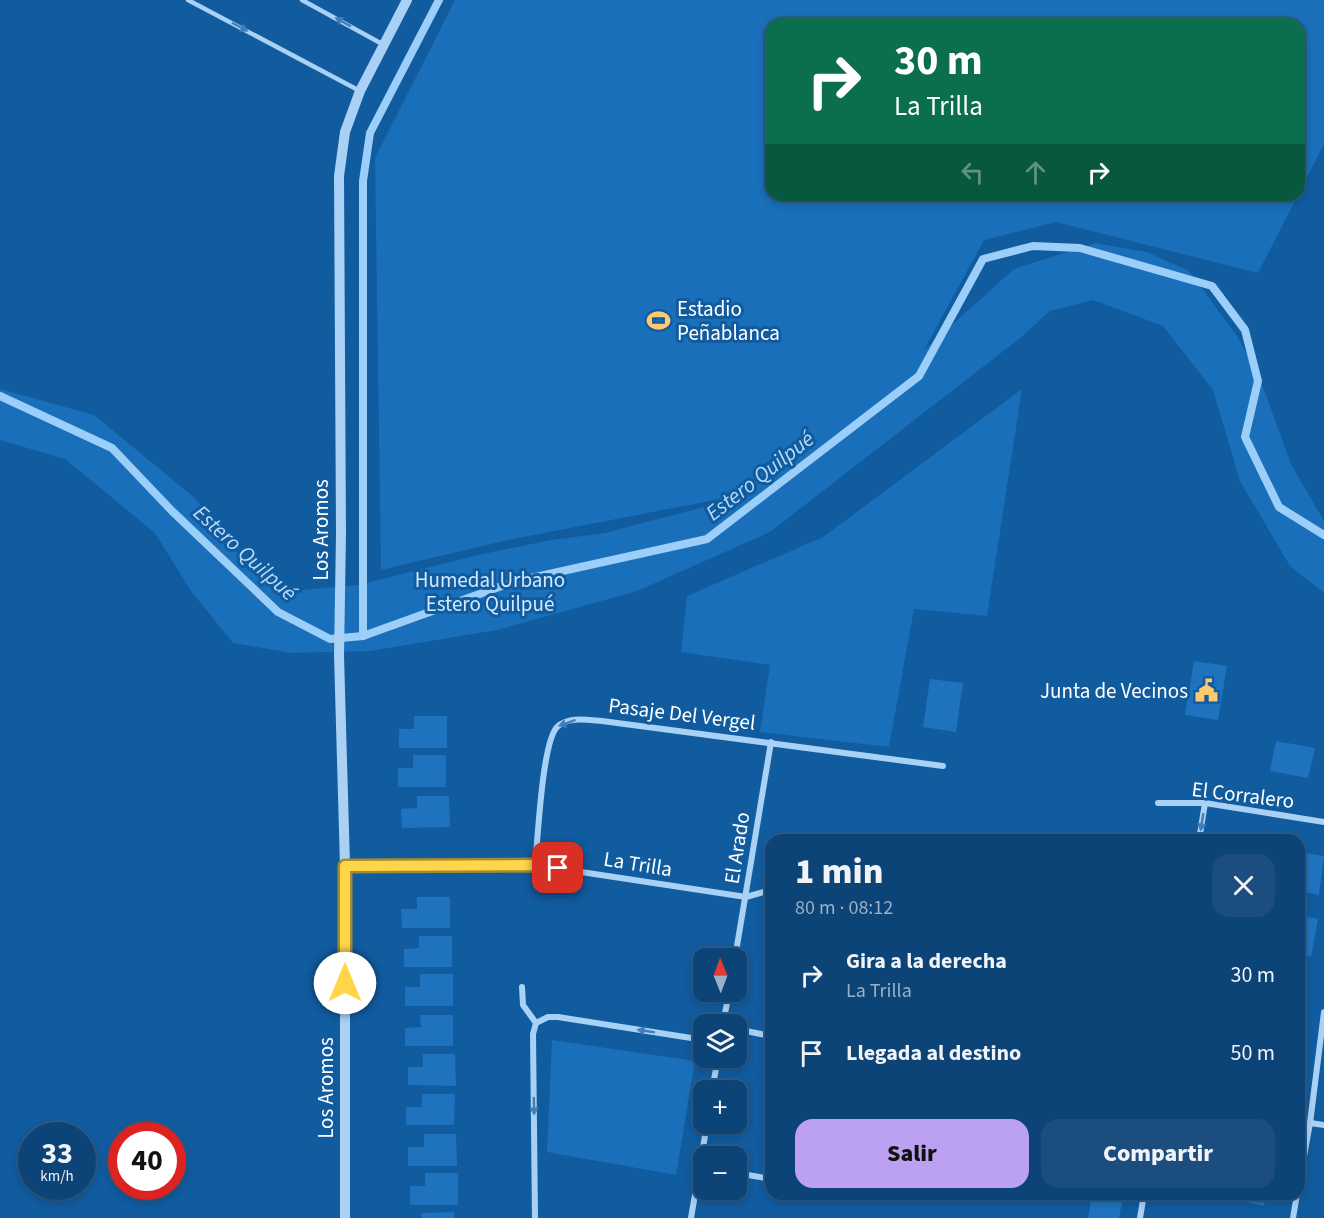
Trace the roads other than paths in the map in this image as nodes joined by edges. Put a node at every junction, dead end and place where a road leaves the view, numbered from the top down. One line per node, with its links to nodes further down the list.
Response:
1 (188, 0): 5 (lane, one-way to 5)
2 (302, 0): 4 (lane, one-way to 2)
3 (407, 0): 4 (street, Los Aromos)
4 (384, 45): 5 (street, Los Aromos)
5 (360, 91): 13 (street, Los Aromos)
6 (771, 742): 7 (street, Pasaje Del Vergel); 12 (street, Pasaje Del Vergel, one-way to 12); 15 (street, El Arado)
7 (943, 766)
8 (1205, 803): 9 (street, El Corralero); 10 (street, El Corralero); 11 (street, one-way to 11)
9 (1158, 804)
10 (1324, 822)
11 (1200, 834)
12 (535, 865): 13 (street, La Trilla); 15 (street, La Trilla)
13 (345, 866): 31 (street, Los Aromos)
14 (765, 892): 15 (street)
15 (746, 897): 16 (street, El Arado)
16 (737, 948)
17 (522, 987): 19 (street)
18 (1324, 1012): 23 (street)
19 (536, 1023): 22 (street, one-way to 19); 32 (street, one-way to 32)
20 (747, 1031): 21 (street)
21 (765, 1035)
22 (693, 1038)
23 (1310, 1123): 24 (street); 25 (street)
24 (1324, 1125)
25 (1305, 1151)
26 (747, 1175): 27 (street)
27 (765, 1178)
28 (695, 1200): 33 (street)
29 (1143, 1200): 34 (street)
30 (1296, 1200): 35 (street)
31 (345, 1218)
32 (535, 1218)
33 (691, 1218)
34 (1140, 1218)
35 (1293, 1218)

